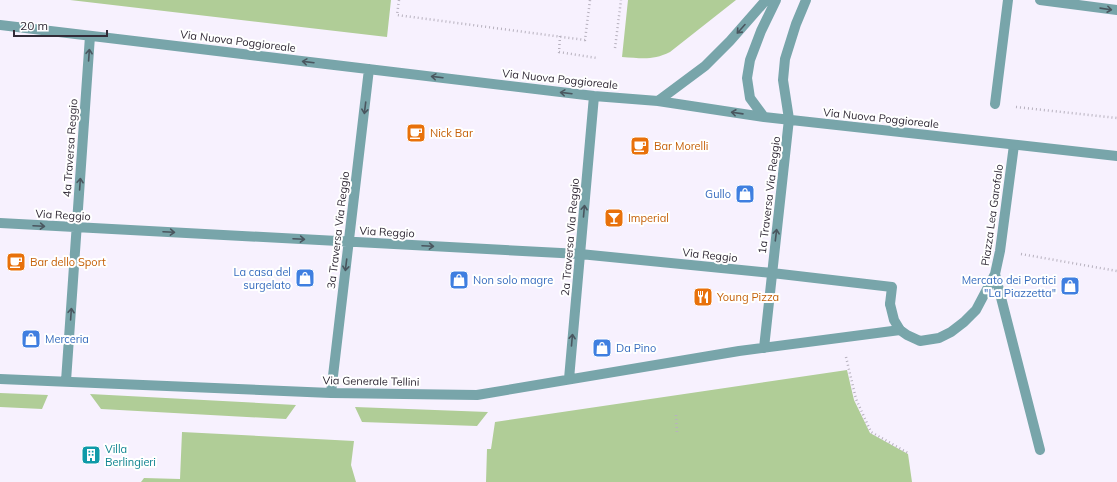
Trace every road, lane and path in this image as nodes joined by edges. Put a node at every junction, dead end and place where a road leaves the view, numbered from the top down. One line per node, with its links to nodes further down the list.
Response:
1 (399, 0): 12 (path)
2 (590, 0): 12 (path)
3 (621, 0): 13 (path)
4 (766, 0): 17 (street, one-way to 17)
5 (776, 0): 19 (street)
6 (806, 0): 21 (street, 1a Traversa Via Reggio)
7 (1008, 0): 18 (street)
8 (1040, 0): 9 (street, one-way to 9)
9 (1117, 10)
10 (0, 25): 11 (street, Via Nuova Poggioreale)
11 (90, 36): 15 (street, Via Nuova Poggioreale, one-way to 11); 25 (street, 4a Traversa Reggio, one-way to 11)
12 (560, 36): 14 (path)
13 (615, 48)
14 (597, 58)
15 (369, 69): 16 (street, Via Nuova Poggioreale, one-way to 15); 26 (street, 3a Traversa Via Reggio, one-way to 26)
16 (594, 96): 17 (street, Via Nuova Poggioreale); 28 (street, 2a Traversa Via Reggio, one-way to 16)
17 (658, 101): 19 (street, Via Nuova Poggioreale, one-way to 17)
18 (995, 104): 20 (path)
19 (764, 116): 21 (street, Via Nuova Poggioreale)
20 (1117, 118)
21 (789, 119): 22 (street, Via Nuova Poggioreale); 30 (street, 1a Traversa Via Reggio, one-way to 21)
22 (1014, 145): 23 (street, Via Nuova Poggioreale); 27 (street, Piazza Lea Garofalo)
23 (1117, 156)
24 (0, 224): 25 (street, Via Reggio, one-way to 25)
25 (77, 228): 26 (street, Via Reggio, one-way to 26); 37 (street, 4a Traversa Reggio, one-way to 25)
26 (349, 242): 28 (street, Via Reggio, one-way to 28); 38 (street, 3a Traversa Via Reggio, one-way to 38)
27 (1000, 251): 29 (path); 31 (street, Piazza Lea Garofalo)
28 (580, 254): 30 (street, Via Reggio); 36 (street, 2a Traversa Via Reggio, one-way to 28)
29 (1117, 272)
30 (772, 273): 32 (street, Via Reggio); 33 (street, 1a Traversa Via Reggio)
31 (995, 274): 32 (street, Piazza Lea Garofalo); 41 (street)
32 (900, 330): 33 (street, Via Generale Tellini)
33 (764, 348): 36 (street, Via Generale Tellini)
34 (848, 370): 42 (path)
35 (0, 379): 37 (street, Via Generale Tellini)
36 (569, 379): 38 (street, Via Generale Tellini)
37 (66, 381): 38 (street, Via Generale Tellini)
38 (331, 393)
39 (676, 415): 40 (path)
40 (677, 433)
41 (1040, 450)
42 (908, 453)

